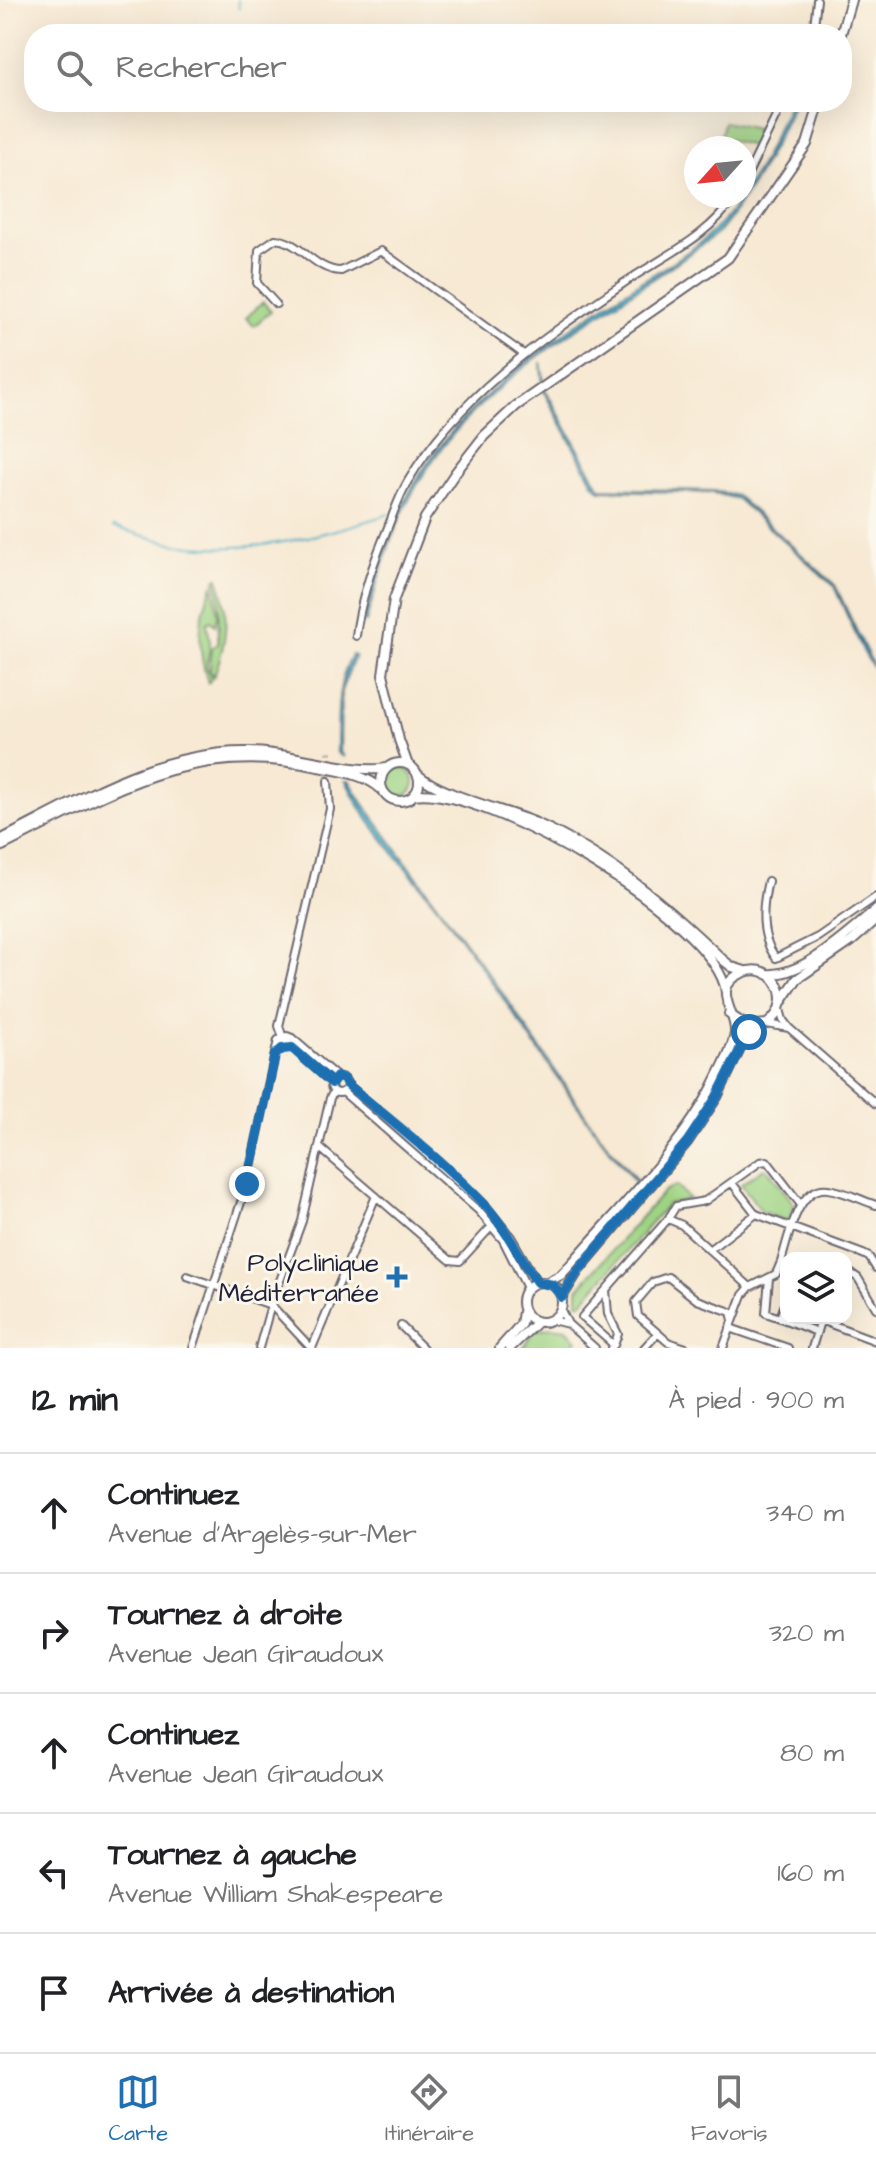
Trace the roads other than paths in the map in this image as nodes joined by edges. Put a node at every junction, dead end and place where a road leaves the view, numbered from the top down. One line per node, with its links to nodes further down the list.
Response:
1 (817, 0): 3 (street)
2 (851, 0): 4 (main road)
3 (814, 24)
4 (844, 24)
5 (778, 112): 7 (street)
6 (817, 112): 12 (main road)
7 (756, 157)
8 (726, 208): 10 (street)
9 (276, 304): 10 (street)
10 (522, 353): 11 (street)
11 (356, 636)
12 (399, 740): 13 (main road); 14 (main road)
13 (408, 765): 14 (main road); 15 (main road)
14 (390, 766): 17 (main road); 19 (main road)
15 (417, 774): 18 (main road); 25 (main road)
16 (328, 781): 33 (street)
17 (381, 789): 18 (main road); 20 (main road)
18 (414, 795): 27 (main road)
19 (0, 840)
20 (0, 847)
21 (768, 881): 22 (street)
22 (876, 897)
23 (876, 910): 26 (main road)
24 (876, 920): 28 (main road)
25 (746, 972): 26 (main road); 27 (main road)
26 (766, 974): 28 (main road)
27 (726, 993): 29 (main road)
28 (781, 1006): 30 (main road); 32 (street)
29 (729, 1014): 31 (main road); 58 (main road)
30 (767, 1024): 31 (main road); 32 (street)
31 (754, 1027): 63 (main road)
32 (789, 1028): 40 (street)
33 (283, 1038): 34 (street); 35 (street); 36 (street); 37 (street)
34 (292, 1048): 35 (street); 37 (street)
35 (282, 1049): 36 (street)
36 (275, 1055): 59 (street)
37 (335, 1084): 38 (street); 39 (street); 41 (street)
38 (347, 1084): 39 (street); 57 (street)
39 (343, 1092): 48 (street)
40 (876, 1104)
41 (320, 1148): 43 (street); 64 (street)
42 (732, 1183): 44 (street); 46 (street); 47 (street)
43 (376, 1196): 48 (street); 87 (street)
44 (801, 1205): 45 (street); 49 (street)
45 (876, 1205)
46 (756, 1214): 49 (street); 50 (street)
47 (668, 1219): 50 (street); 62 (street)
48 (492, 1226): 61 (street)
49 (791, 1228): 51 (street); 53 (street)
50 (709, 1250): 60 (street)
51 (786, 1252)
52 (780, 1268): 56 (street)
53 (876, 1268)
54 (852, 1274): 65 (street)
55 (187, 1276): 59 (street)
56 (769, 1278): 60 (street); 68 (street)
57 (537, 1282): 58 (main road); 61 (main road)
58 (548, 1282): 63 (main road)
59 (214, 1285): 64 (street); 85 (street)
60 (750, 1287): 72 (street)
61 (527, 1288): 67 (main road)
62 (606, 1290): 82 (street); 82 (street)
63 (562, 1297): 66 (main road)
64 (271, 1305): 86 (street); 87 (street)
65 (876, 1308)
66 (561, 1310): 69 (main road); 71 (street)
67 (523, 1311): 70 (main road); 89 (main road)
68 (780, 1318)
69 (552, 1320): 70 (main road); 71 (street)
70 (537, 1322): 90 (main road)
71 (568, 1324): 79 (street)
72 (732, 1324): 78 (street); 84 (street); 95 (street)
73 (796, 1324): 77 (street)
74 (819, 1324): 77 (street)
75 (834, 1324): 80 (street)
76 (401, 1326): 88 (street)
77 (817, 1332): 96 (street)
78 (657, 1334): 81 (street); 93 (street)
79 (585, 1339): 91 (street); 92 (street)
80 (876, 1341)
81 (668, 1342): 83 (street); 94 (street)
82 (613, 1346)
83 (684, 1347)
84 (727, 1347)
85 (193, 1348)
86 (259, 1348)
87 (312, 1348)
88 (423, 1348)
89 (500, 1348)
90 (510, 1348)
91 (578, 1348)
92 (595, 1348)
93 (644, 1348)
94 (662, 1348)
95 (788, 1348)
96 (812, 1348)

